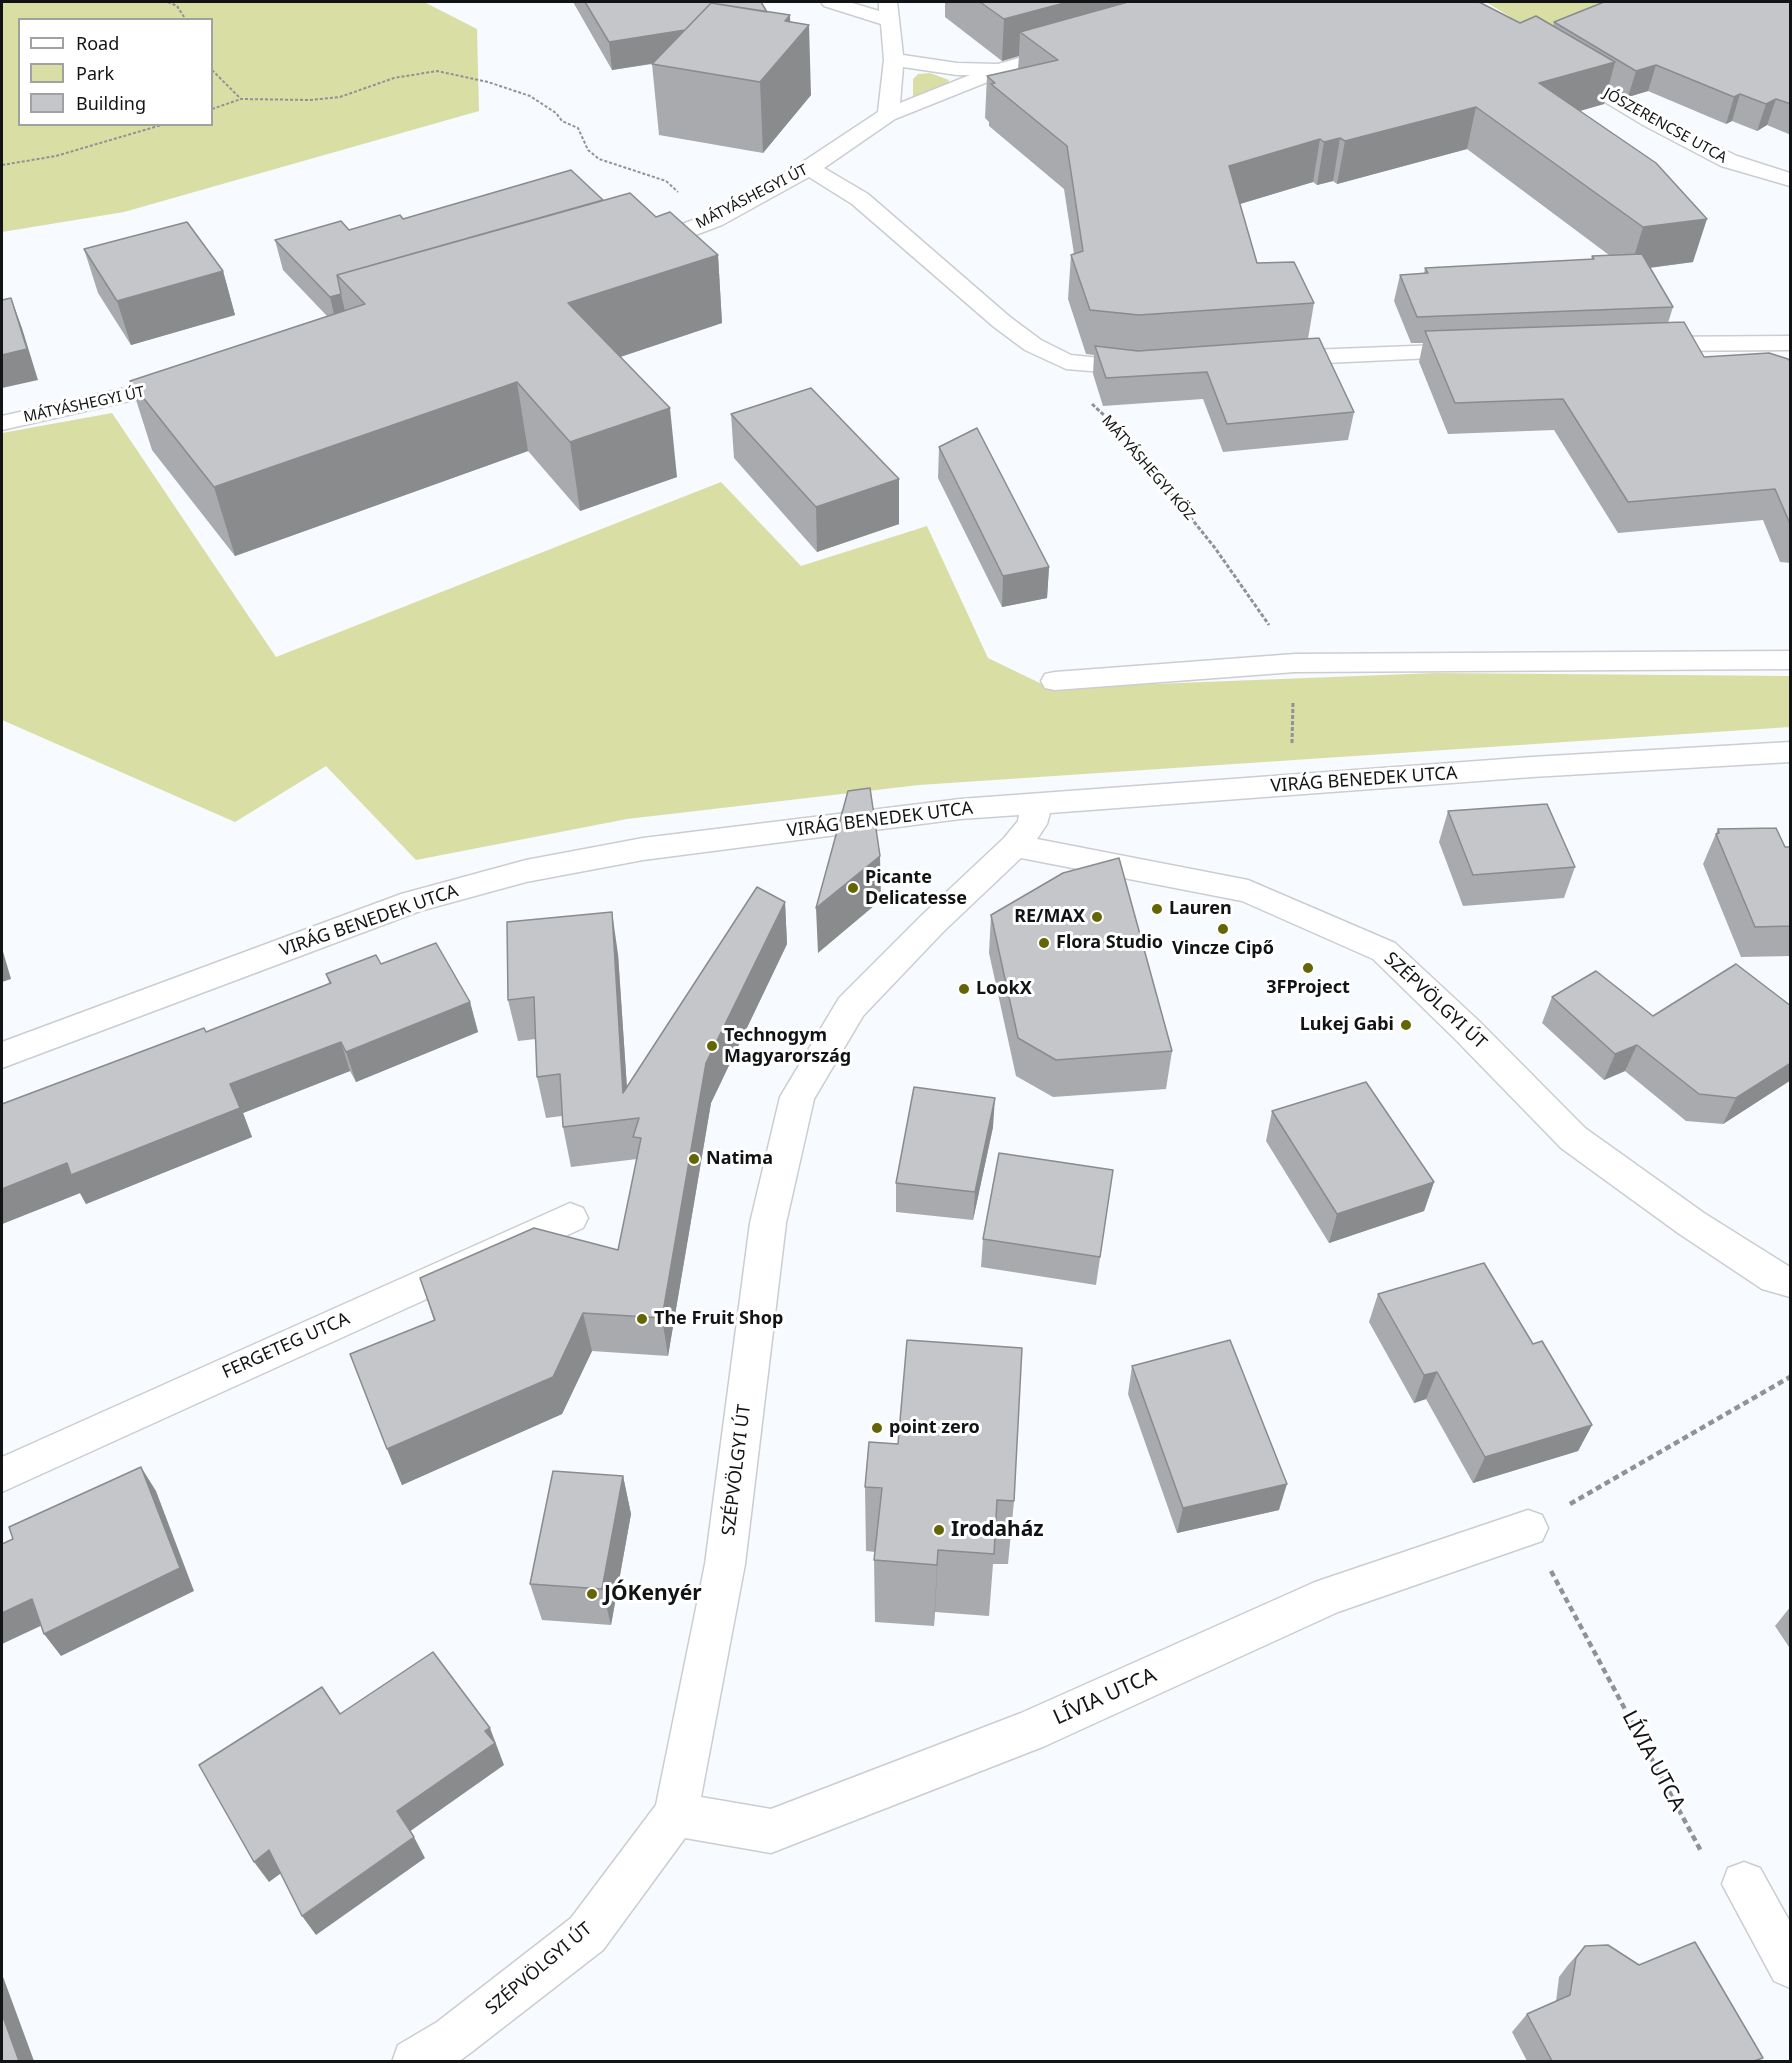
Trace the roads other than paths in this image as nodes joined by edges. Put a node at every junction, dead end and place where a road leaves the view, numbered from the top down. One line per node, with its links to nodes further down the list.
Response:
1 (831, 2): 2 (street)
2 (889, 11): 4 (street)
3 (1080, 46): 6 (street, MÁTYÁSHEGYI ÚT)
4 (894, 60): 6 (street, MÁTYÁSHEGYI ÚT); 7 (street)
5 (1555, 64): 9 (street, JÓSZERENCSE UTCA)
6 (1003, 69): 7 (street, MÁTYÁSHEGYI ÚT)
7 (888, 115): 8 (street, MÁTYÁSHEGYI ÚT)
8 (809, 168): 10 (street, MÁTYÁSHEGYI ÚT); 15 (street)
9 (1791, 180)
10 (630, 252)
11 (1791, 343): 12 (street)
12 (1628, 345)
13 (1488, 350): 14 (street)
14 (1258, 360)
15 (1157, 367)
16 (203, 376): 17 (street, MÁTYÁSHEGYI ÚT)
17 (2, 423)
18 (1791, 660): 19 (street)
19 (1056, 681)
20 (1791, 752): 21 (street, VIRÁG BENEDEK UTCA)
21 (1037, 804): 22 (street, SZÉPVÖLGYI ÚT); 23 (street, VIRÁG BENEDEK UTCA)
22 (1015, 846): 25 (street, SZÉPVÖLGYI ÚT); 28 (street, SZÉPVÖLGYI ÚT)
23 (2, 1055)
24 (570, 1218): 26 (street, FERGETEG UTCA)
25 (1791, 1282)
26 (2, 1474)
27 (1528, 1528): 28 (street, LÍVIA UTCA)
28 (676, 1814): 31 (street, SZÉPVÖLGYI ÚT)
29 (1744, 1884): 30 (street)
30 (1791, 1965)
31 (415, 2061)

